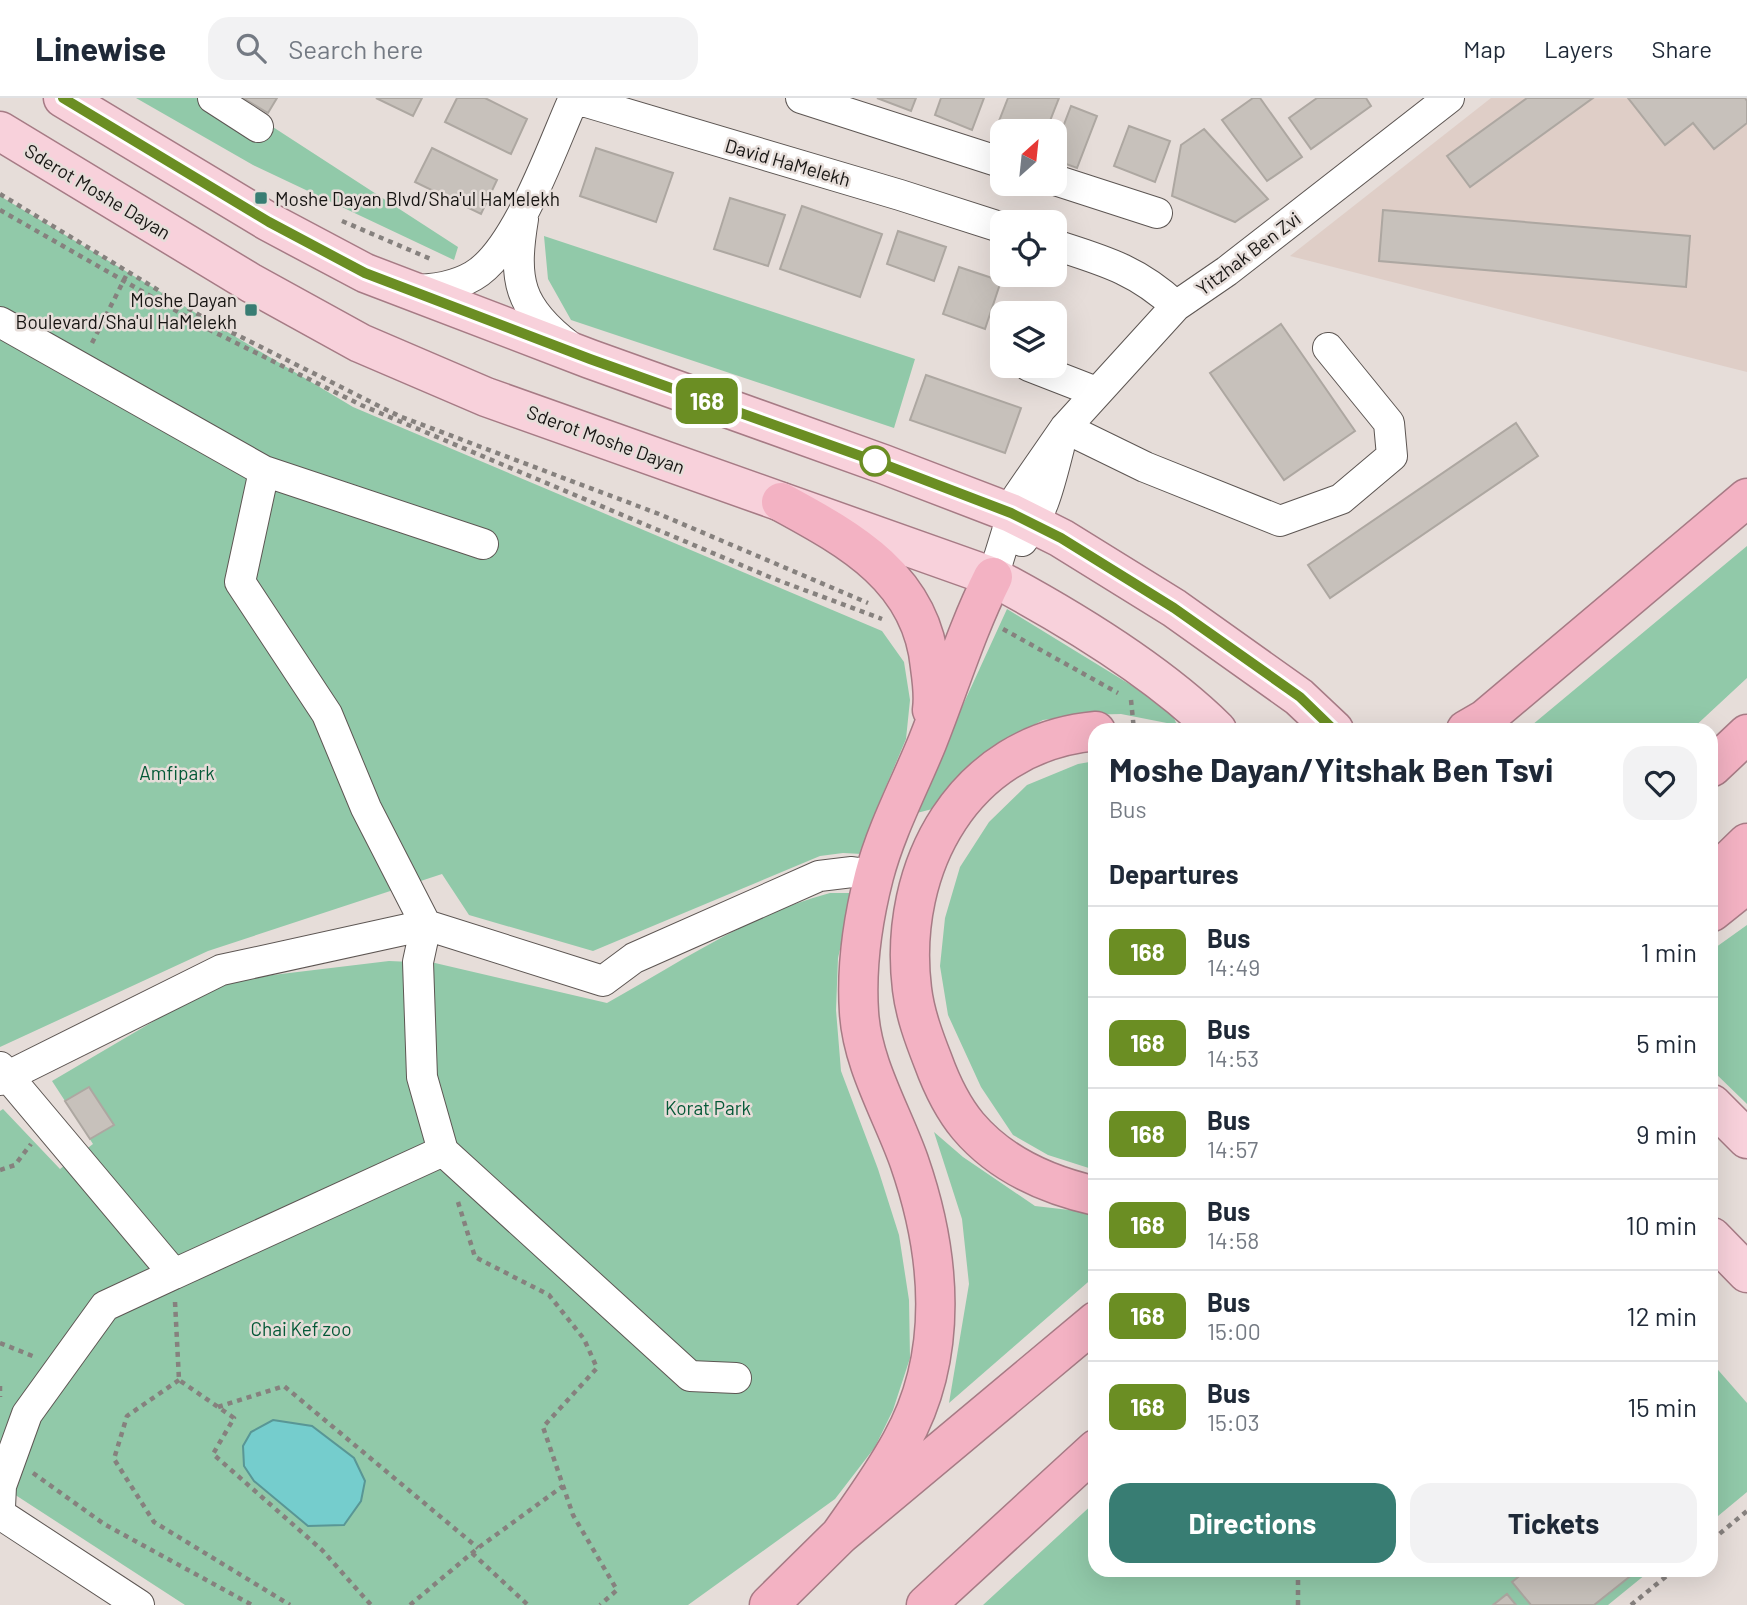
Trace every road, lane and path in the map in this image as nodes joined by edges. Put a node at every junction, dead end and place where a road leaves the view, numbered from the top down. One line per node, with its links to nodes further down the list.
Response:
1 (63, 98): 20 (main road)
2 (213, 98): 6 (street)
3 (573, 98): 11 (street); 15 (street, David HaMelekh)
4 (801, 98): 8 (street)
5 (1449, 98): 21 (street, Yitzhak Ben Zvi)
6 (258, 127)
7 (0, 131): 31 (main road, Sderot Moshe Dayan)
8 (990, 159)
9 (1068, 184): 13 (street)
10 (0, 194): 17 (path)
11 (525, 209): 18 (street); 25 (street)
12 (0, 210): 19 (path)
13 (1157, 213)
14 (337, 219): 18 (path)
15 (990, 224)
16 (1067, 249): 21 (street)
17 (128, 272): 19 (path); 35 (path)
18 (472, 277): 20 (street)
19 (123, 281): 23 (path); 35 (path)
20 (407, 290): 25 (main road)
21 (1177, 306): 27 (street, Yitzhak Ben Zvi)
22 (0, 323): 29 (street)
23 (99, 330)
24 (1328, 348): 28 (street)
25 (590, 359): 32 (main road)
26 (1060, 378): 27 (street)
27 (1096, 392): 28 (street, Yitzhak Ben Zvi)
28 (1065, 428): 32 (street, Yitzhak Ben Zvi)
29 (264, 471): 33 (street); 50 (street)
30 (1747, 498): 40 (highway)
31 (781, 502): 34 (main road, Sderot Moshe Dayan); 35 (highway)
32 (1023, 519): 34 (street, Yitzhak Ben Zvi); 39 (main road)
33 (483, 544)
34 (993, 577): 36 (highway); 38 (main road, Sderot Moshe Dayan)
35 (912, 607): 43 (highway)
36 (975, 614): 37 (path); 43 (highway)
37 (1134, 723)
38 (1210, 723)
39 (1327, 723)
40 (1478, 723)
41 (1088, 732): 57 (highway)
42 (1747, 734): 44 (highway)
43 (927, 744): 47 (highway)
44 (1718, 761)
45 (1747, 843): 46 (highway)
46 (1718, 871)
47 (874, 876): 50 (street); 73 (highway)
48 (1747, 884): 49 (highway)
49 (1718, 907)
50 (426, 925): 51 (street); 55 (street)
51 (3, 1074): 60 (street)
52 (1718, 1110): 53 (main road)
53 (1747, 1139)
54 (33, 1141): 56 (path)
55 (443, 1151): 60 (street); 62 (street); 69 (path)
56 (0, 1170)
57 (1088, 1194)
58 (1718, 1243): 59 (main road)
59 (1747, 1273)
60 (174, 1274): 63 (path); 68 (street)
61 (1088, 1328): 73 (highway)
62 (736, 1378)
63 (179, 1380): 66 (path); 81 (path)
64 (0, 1387): 65 (path)
65 (0, 1397)
66 (218, 1407): 75 (path); 82 (path)
67 (1088, 1456): 87 (highway)
68 (11, 1458): 70 (street); 80 (path)
69 (564, 1486): 75 (path); 85 (path)
70 (0, 1507)
71 (1747, 1511): 74 (path)
72 (0, 1514): 79 (street)
73 (840, 1535): 86 (highway)
74 (1718, 1535)
75 (478, 1548): 76 (path)
76 (472, 1553): 83 (path); 84 (path)
77 (1298, 1577): 88 (path)
78 (1666, 1577): 89 (path)
79 (139, 1605)
80 (252, 1605)
81 (290, 1605)
82 (371, 1605)
83 (410, 1605)
84 (528, 1605)
85 (600, 1605)
86 (769, 1605)
87 (926, 1605)
88 (1298, 1605)
89 (1631, 1605)

